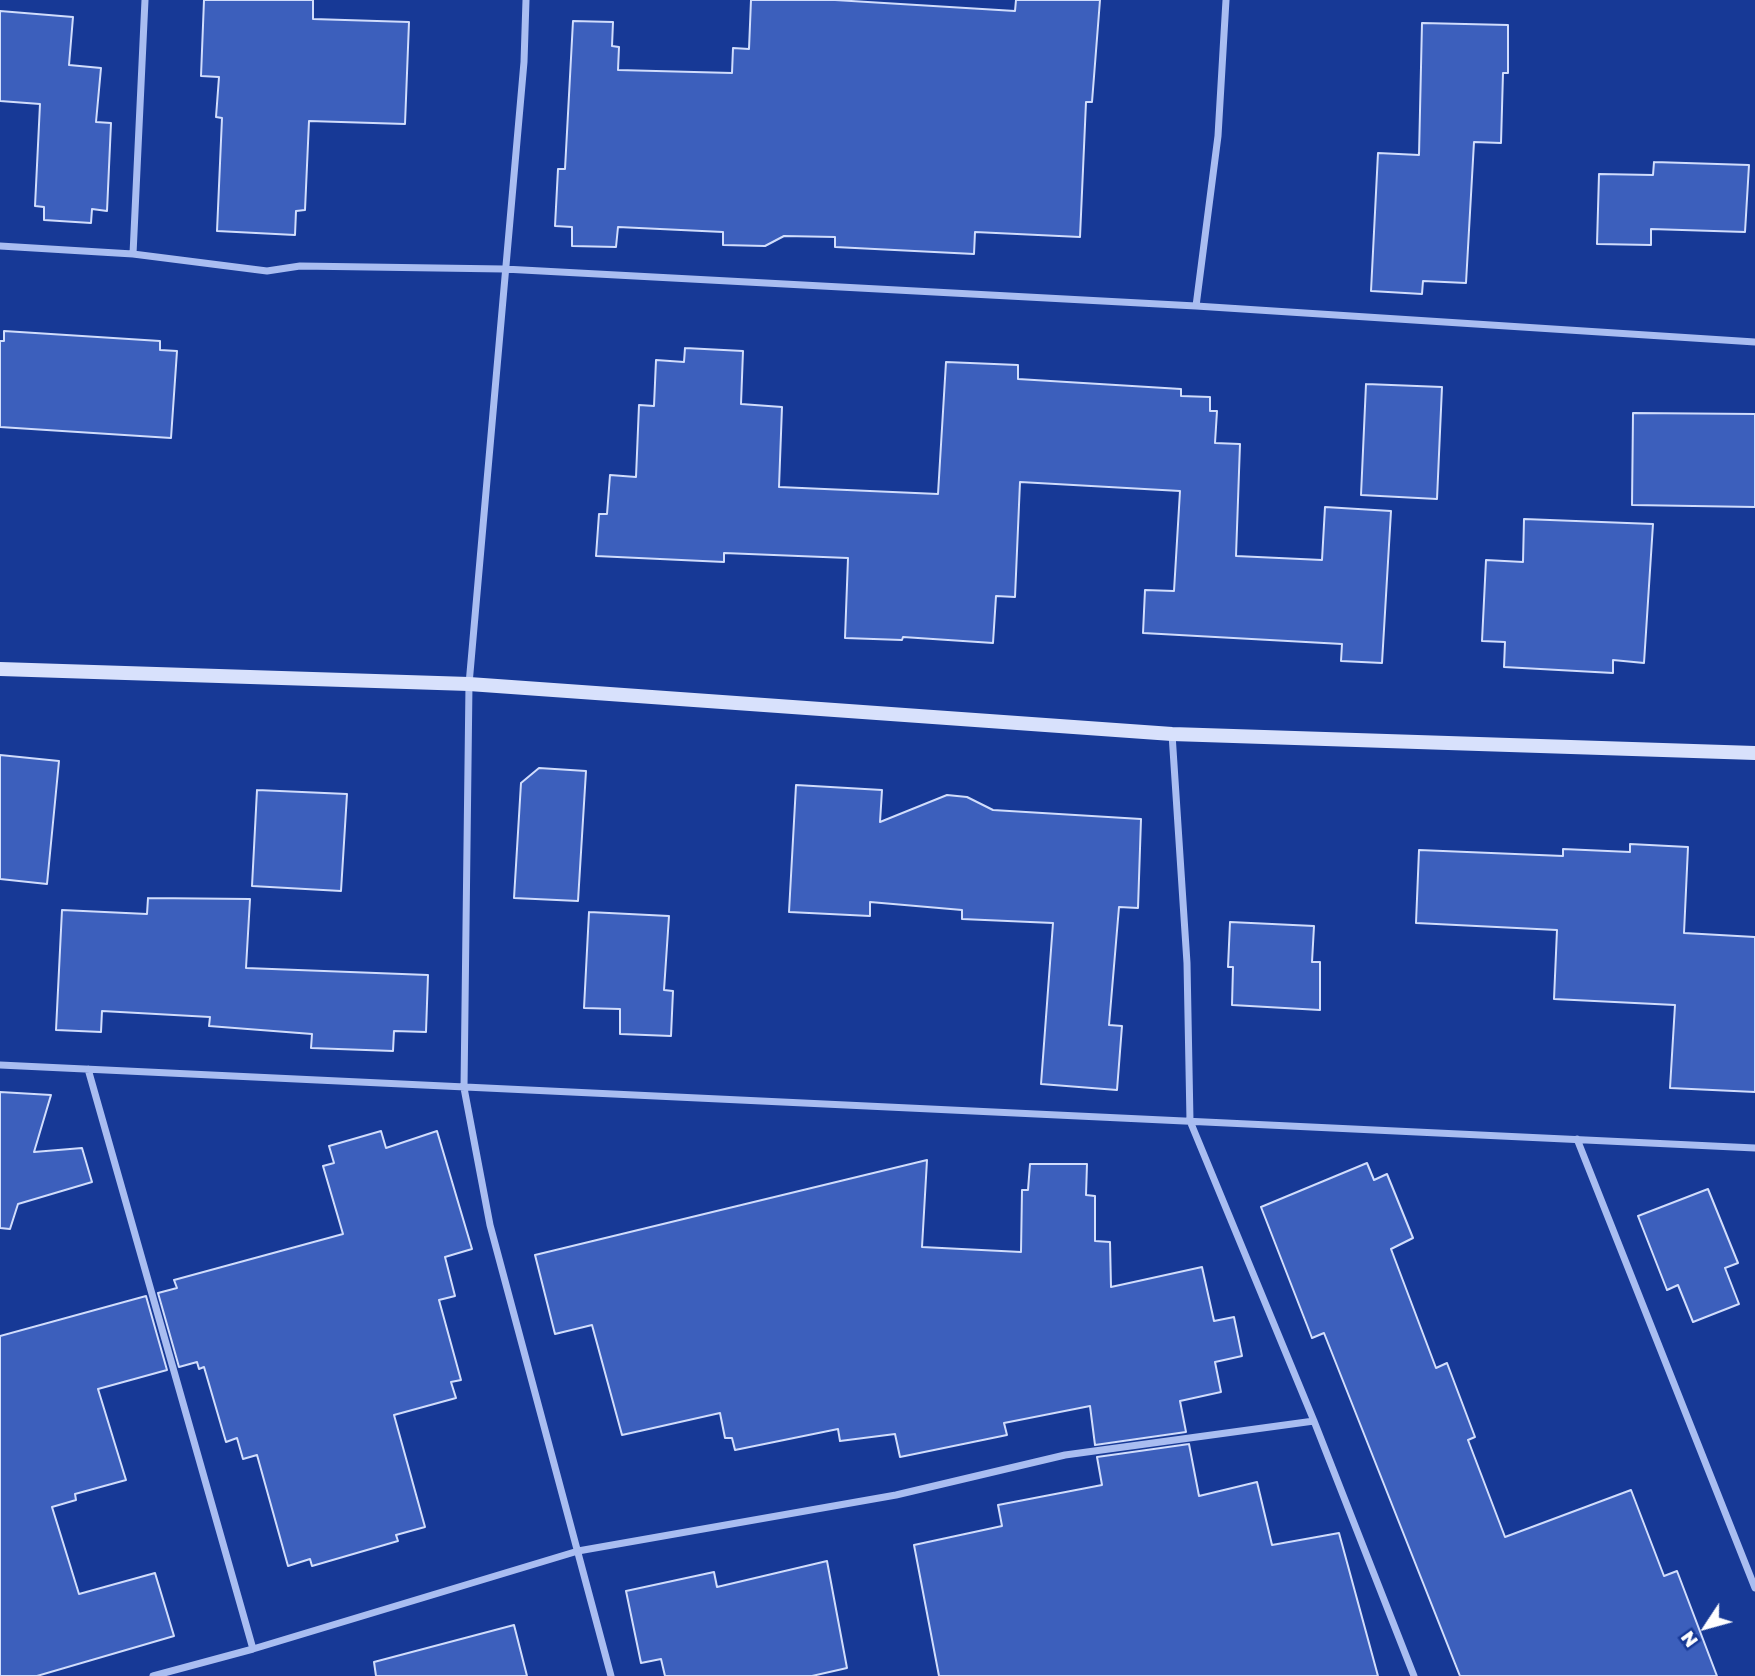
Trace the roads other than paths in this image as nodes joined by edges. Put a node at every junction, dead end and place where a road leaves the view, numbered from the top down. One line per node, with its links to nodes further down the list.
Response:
1 (145, 0): 5 (street)
2 (526, 0): 6 (street)
3 (1226, 0): 7 (street)
4 (0, 246): 5 (street)
5 (133, 254): 6 (street)
6 (504, 269): 7 (street); 10 (street)
7 (1196, 306): 8 (street)
8 (1755, 342)
9 (0, 669): 10 (street)
10 (469, 684): 11 (street); 15 (street)
11 (1172, 734): 12 (street); 16 (street)
12 (1755, 753)
13 (0, 1065): 14 (street)
14 (88, 1069): 15 (street); 22 (street)
15 (464, 1088): 16 (street); 20 (street)
16 (1190, 1121): 17 (street); 19 (street)
17 (1577, 1139): 18 (street); 21 (street)
18 (1755, 1148)
19 (1314, 1421): 20 (street); 25 (street)
20 (578, 1551): 22 (street); 24 (street)
21 (1755, 1588)
22 (253, 1649): 23 (street)
23 (153, 1676)
24 (611, 1676)
25 (1414, 1676)

